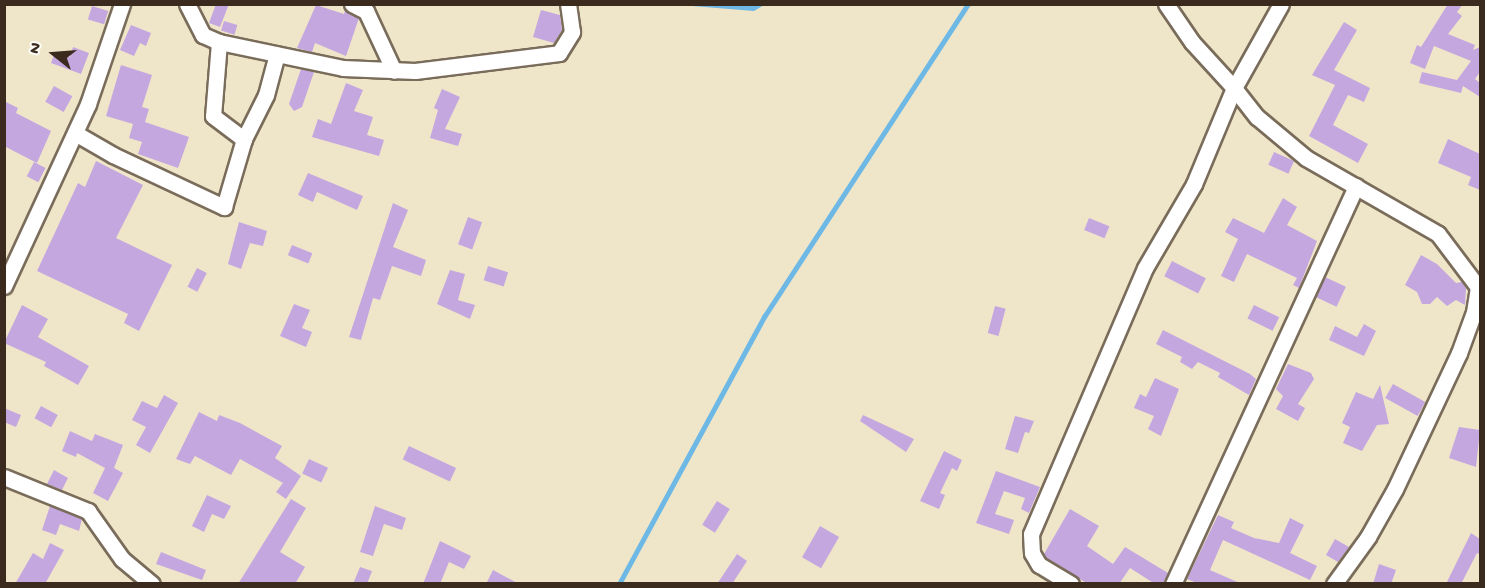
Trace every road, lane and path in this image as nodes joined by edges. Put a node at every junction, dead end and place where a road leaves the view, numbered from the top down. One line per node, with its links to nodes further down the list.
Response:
1 (122, 4): 11 (street)
2 (187, 4): 7 (street)
3 (352, 4): 9 (street)
4 (568, 4): 9 (street)
5 (1166, 4): 10 (street)
6 (1281, 4): 10 (street)
7 (219, 42): 8 (street); 12 (street)
8 (277, 54): 9 (street); 12 (street)
9 (394, 71)
10 (1234, 88): 13 (street); 18 (street)
11 (75, 133): 12 (street); 14 (street)
12 (244, 139)
13 (1356, 186): 19 (street); 20 (street)
14 (9, 264): 15 (street)
15 (4, 286)
16 (4, 477): 17 (street)
17 (152, 584)
18 (1071, 584)
19 (1173, 584)
20 (1334, 584)

